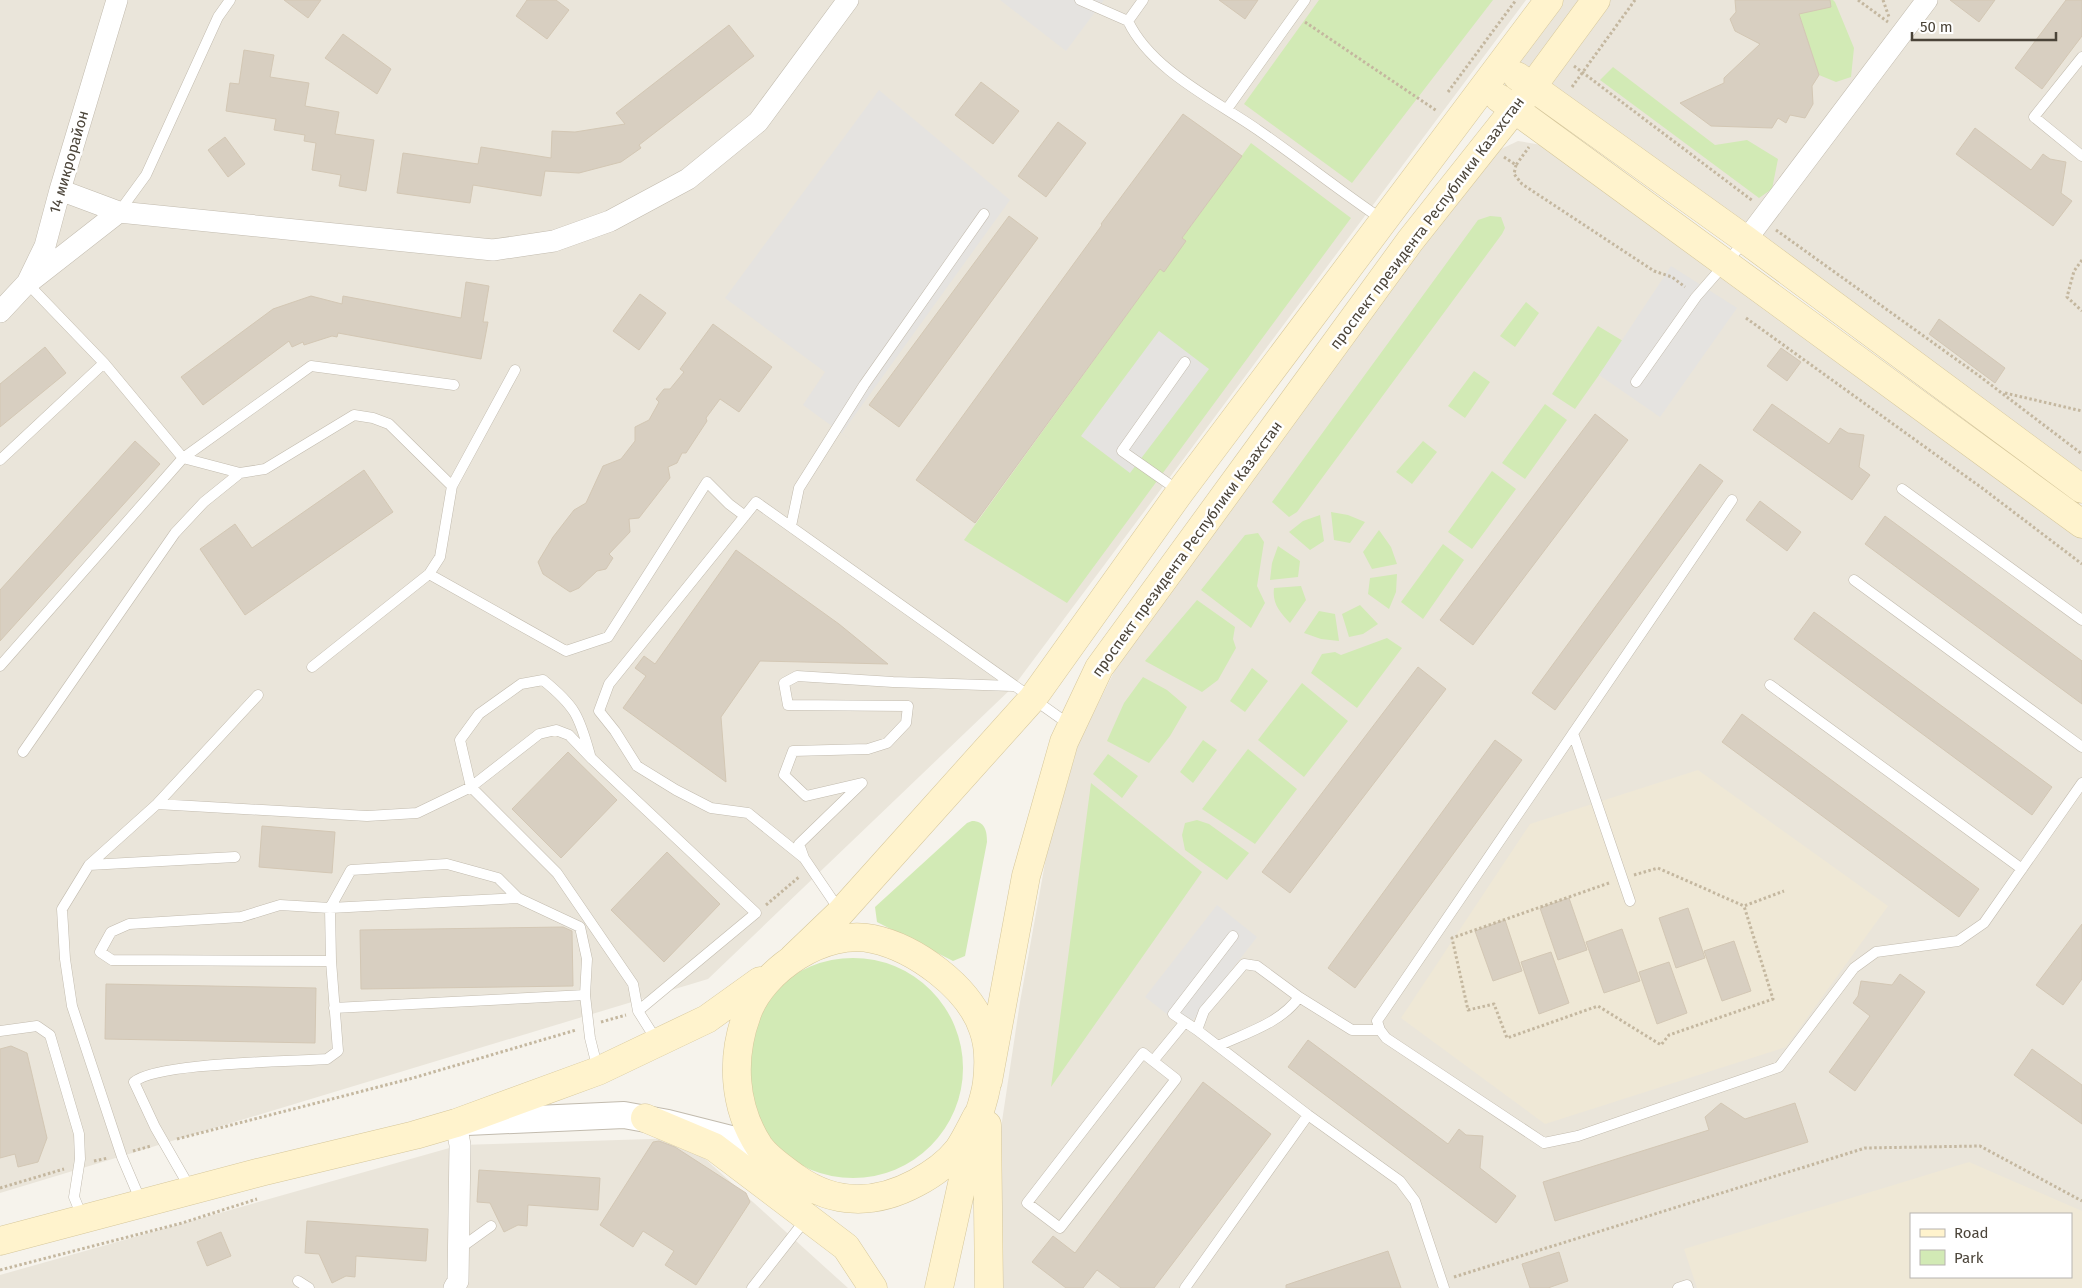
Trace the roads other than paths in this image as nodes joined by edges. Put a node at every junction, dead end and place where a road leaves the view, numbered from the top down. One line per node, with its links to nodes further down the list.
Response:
1 (117, 0): 18 (street, 14 микрорайон)
2 (230, 0): 19 (lane)
3 (848, 0): 19 (street)
4 (1080, 0): 10 (lane)
5 (1143, 0): 10 (lane)
6 (1305, 0): 16 (lane)
7 (1549, 0): 12 (main road)
8 (1596, 0): 14 (main road, проспект президента Республики Казахстан)
9 (1927, 0): 22 (street)
10 (1128, 21): 16 (lane)
11 (2082, 57): 17 (lane)
12 (1502, 64): 13 (main road); 14 (main road)
13 (1484, 86): 15 (main road); 21 (main road)
14 (1532, 87): 15 (main road, проспект президента Республики Казахстан); 22 (main road)
15 (1514, 109): 23 (main road, проспект президента Республики Казахстан); 24 (main road)
16 (1227, 110): 21 (lane)
17 (2082, 156)
18 (60, 190): 19 (street); 25 (street, 14 микрорайон)
19 (119, 212): 25 (street)
20 (984, 214): 42 (lane)
21 (1384, 221): 23 (main road); 38 (main road)
22 (1754, 230): 24 (lane); 37 (main road)
23 (1410, 240): 51 (main road, проспект президента Республики Казахстан)
24 (1726, 264): 30 (lane); 41 (main road)
25 (27, 283): 26 (street, 14 микрорайон); 28 (lane)
26 (0, 312)
27 (1185, 362): 38 (lane)
28 (104, 363): 32 (lane); 33 (lane)
29 (515, 370): 35 (lane)
30 (1636, 382)
31 (454, 385): 32 (lane)
32 (183, 458): 34 (lane); 46 (lane)
33 (0, 460)
34 (240, 473): 35 (lane); 54 (lane)
35 (452, 486): 43 (lane)
36 (1902, 489): 45 (lane)
37 (2082, 489)
38 (1180, 492): 49 (main road)
39 (1732, 500): 52 (lane)
40 (745, 516): 42 (lane); 43 (lane); 60 (lane)
41 (2082, 524)
42 (790, 526): 49 (lane)
43 (429, 574): 47 (lane)
44 (1854, 580): 53 (lane)
45 (2082, 620)
46 (0, 666)
47 (312, 667)
48 (1770, 685): 62 (lane)
49 (1024, 692): 51 (lane); 60 (lane); 66 (main road)
50 (258, 695): 58 (lane)
51 (1071, 726): 82 (main road, проспект президента Республики Казахстан)
52 (1573, 733): 64 (lane); 76 (lane)
53 (2082, 747)
54 (23, 752)
55 (591, 758): 57 (lane); 57 (lane); 73 (lane)
56 (2082, 783): 62 (lane)
57 (471, 787): 58 (lane); 73 (lane)
58 (157, 804): 61 (lane)
59 (235, 857): 61 (lane)
60 (804, 858): 66 (lane)
61 (89, 865): 89 (lane)
62 (2022, 869): 76 (lane)
63 (518, 898): 65 (lane); 65 (lane); 70 (lane)
64 (1630, 902)
65 (330, 908): 68 (lane); 68 (lane)
66 (841, 912): 69 (main road)
67 (1233, 936): 74 (lane)
68 (331, 961): 72 (lane)
69 (788, 962): 78 (main road); 82 (main road); 87 (main road)
70 (585, 995): 72 (lane); 81 (lane)
71 (1299, 997): 75 (lane); 76 (lane); 79 (lane)
72 (334, 1008): 88 (lane)
73 (638, 1011): 78 (lane)
74 (1185, 1022): 75 (lane); 80 (lane)
75 (1197, 1030): 79 (lane)
76 (1380, 1030)
77 (0, 1031): 91 (lane)
78 (658, 1042): 81 (main road)
79 (1218, 1046): 83 (lane)
80 (1153, 1061): 80 (lane)
81 (598, 1071): 86 (main road)
82 (987, 1084): 84 (main road); 104 (main road)
83 (1308, 1115): 97 (lane); 105 (lane)
84 (978, 1116): 87 (main road); 103 (main road)
85 (644, 1118): 86 (street); 87 (street); 90 (main road)
86 (456, 1123): 88 (main road); 95 (street)
87 (764, 1151): 94 (main road)
88 (192, 1191): 89 (main road)
89 (142, 1205): 91 (main road)
90 (806, 1218): 94 (main road); 100 (lane)
91 (83, 1220): 93 (main road)
92 (492, 1226): 95 (lane)
93 (0, 1241)
94 (846, 1247): 101 (main road); 102 (main road)
95 (458, 1249): 98 (street)
96 (298, 1281): 99 (lane)
97 (1442, 1284)
98 (459, 1286)
99 (308, 1288)
100 (752, 1288)
101 (873, 1288)
102 (890, 1288)
103 (939, 1288)
104 (990, 1288)
105 (1185, 1288)

